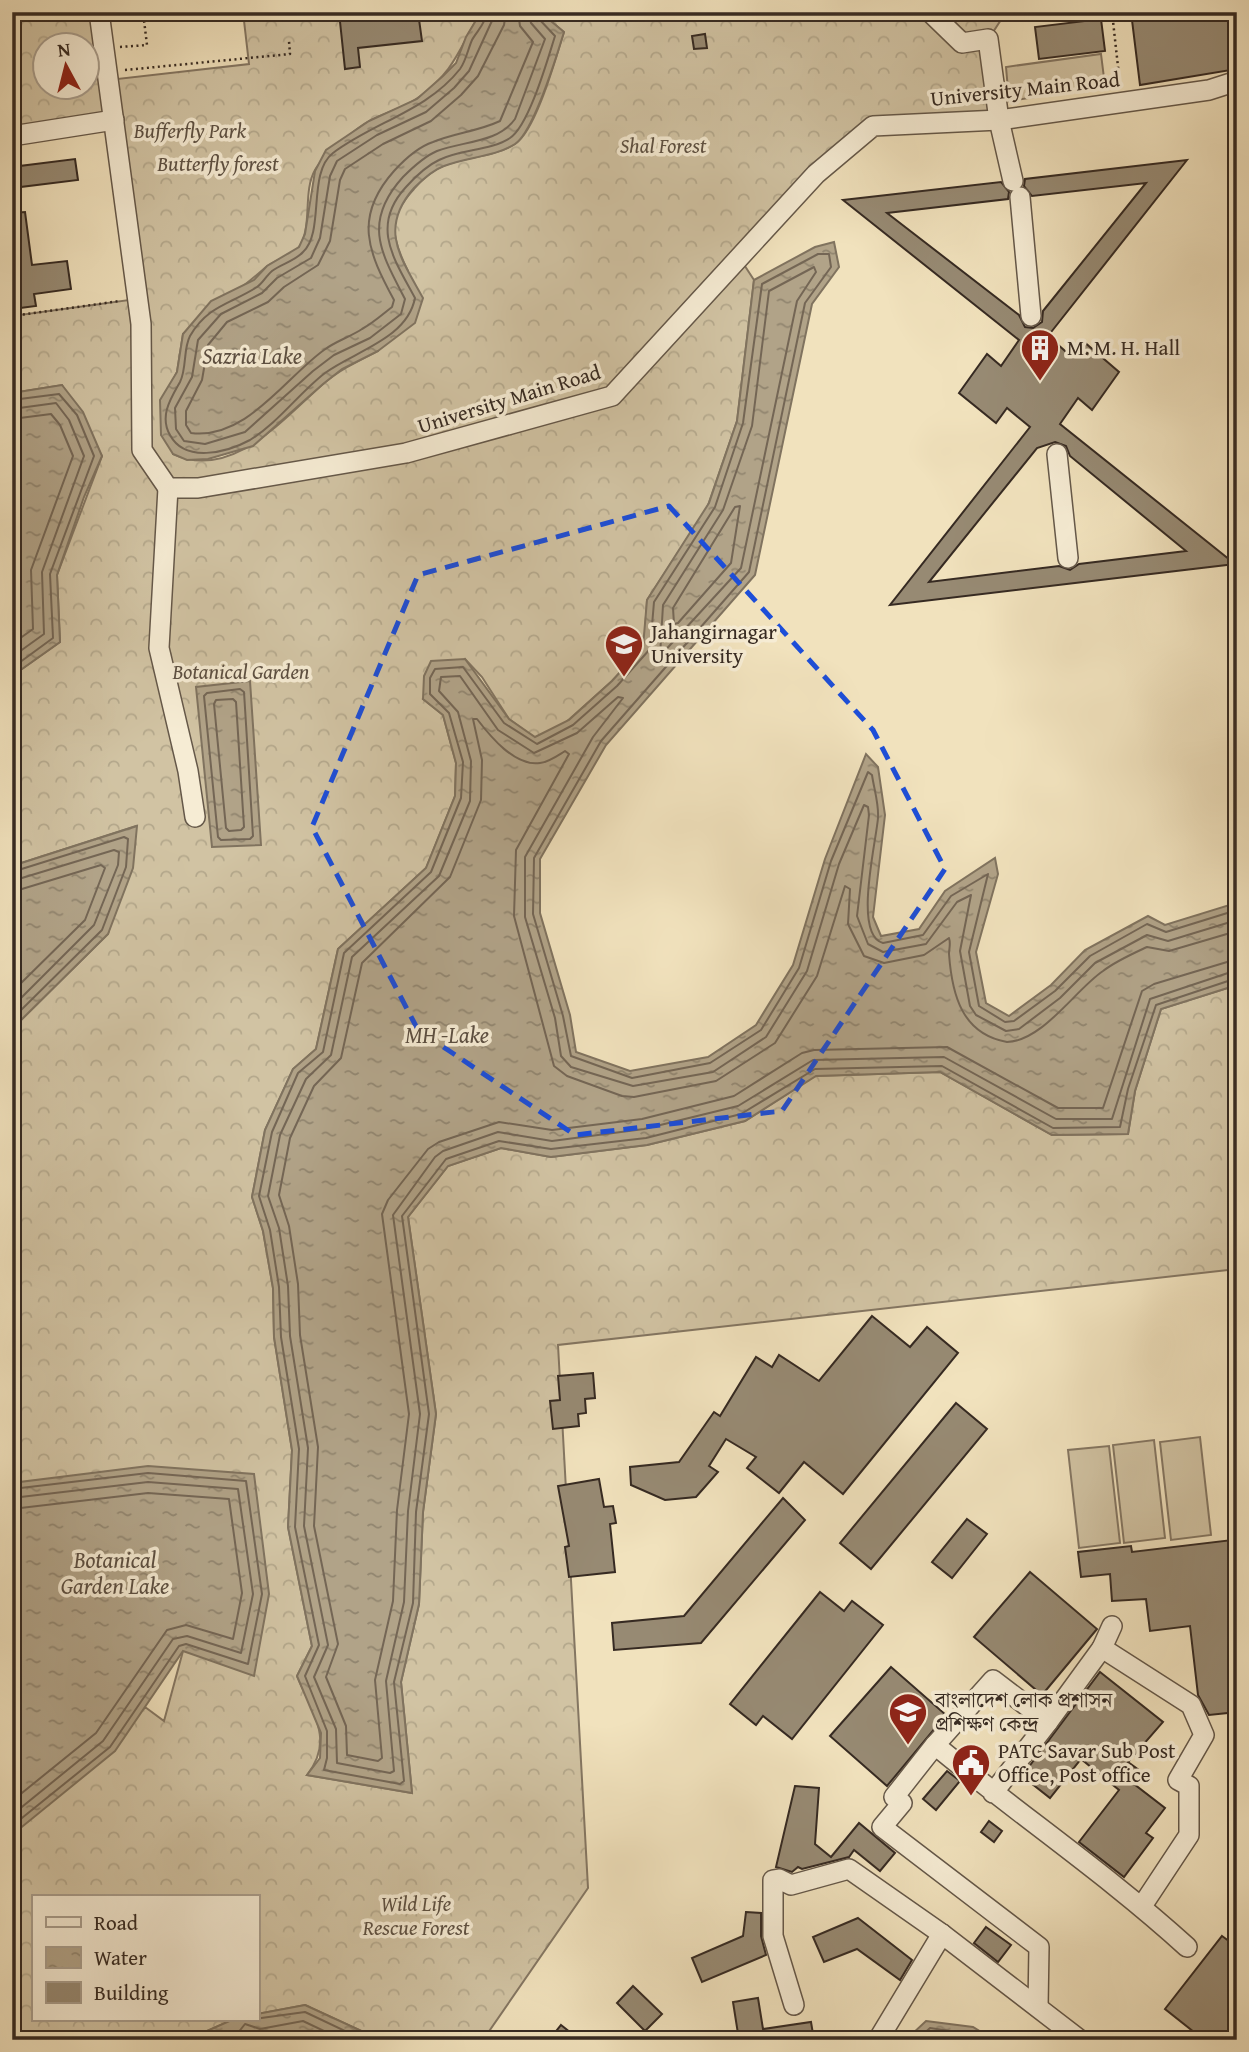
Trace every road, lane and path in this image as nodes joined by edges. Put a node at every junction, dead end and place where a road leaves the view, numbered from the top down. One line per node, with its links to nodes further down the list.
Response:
1 (99, 12): 6 (street)
2 (143, 12): 6 (path)
3 (930, 12): 11 (street)
4 (1112, 12): 9 (path)
5 (289, 41): 7 (path)
6 (104, 48): 7 (street)
7 (107, 72): 10 (street)
8 (1237, 81): 9 (street, University Main Road)
9 (1122, 102): 11 (street, University Main Road)
10 (114, 120): 12 (street); 13 (street)
11 (999, 120): 15 (street); 17 (street, University Main Road)
12 (12, 136)
13 (137, 298): 14 (path); 17 (street)
14 (12, 316)
15 (1031, 316)
16 (1057, 454): 18 (street)
17 (167, 488): 19 (street)
18 (1068, 558)
19 (195, 817)
20 (1112, 1626): 21 (street)
21 (1102, 1648): 22 (street); 25 (street)
22 (1048, 1722): 23 (street); 24 (street)
23 (935, 1745): 24 (street); 29 (street)
24 (993, 1793): 25 (street)
25 (1142, 1906): 27 (street)
26 (942, 1934): 28 (street); 29 (street); 30 (street)
27 (1187, 1947)
28 (794, 2005)
29 (1038, 2007): 31 (street)
30 (878, 2040)
31 (1080, 2040)

